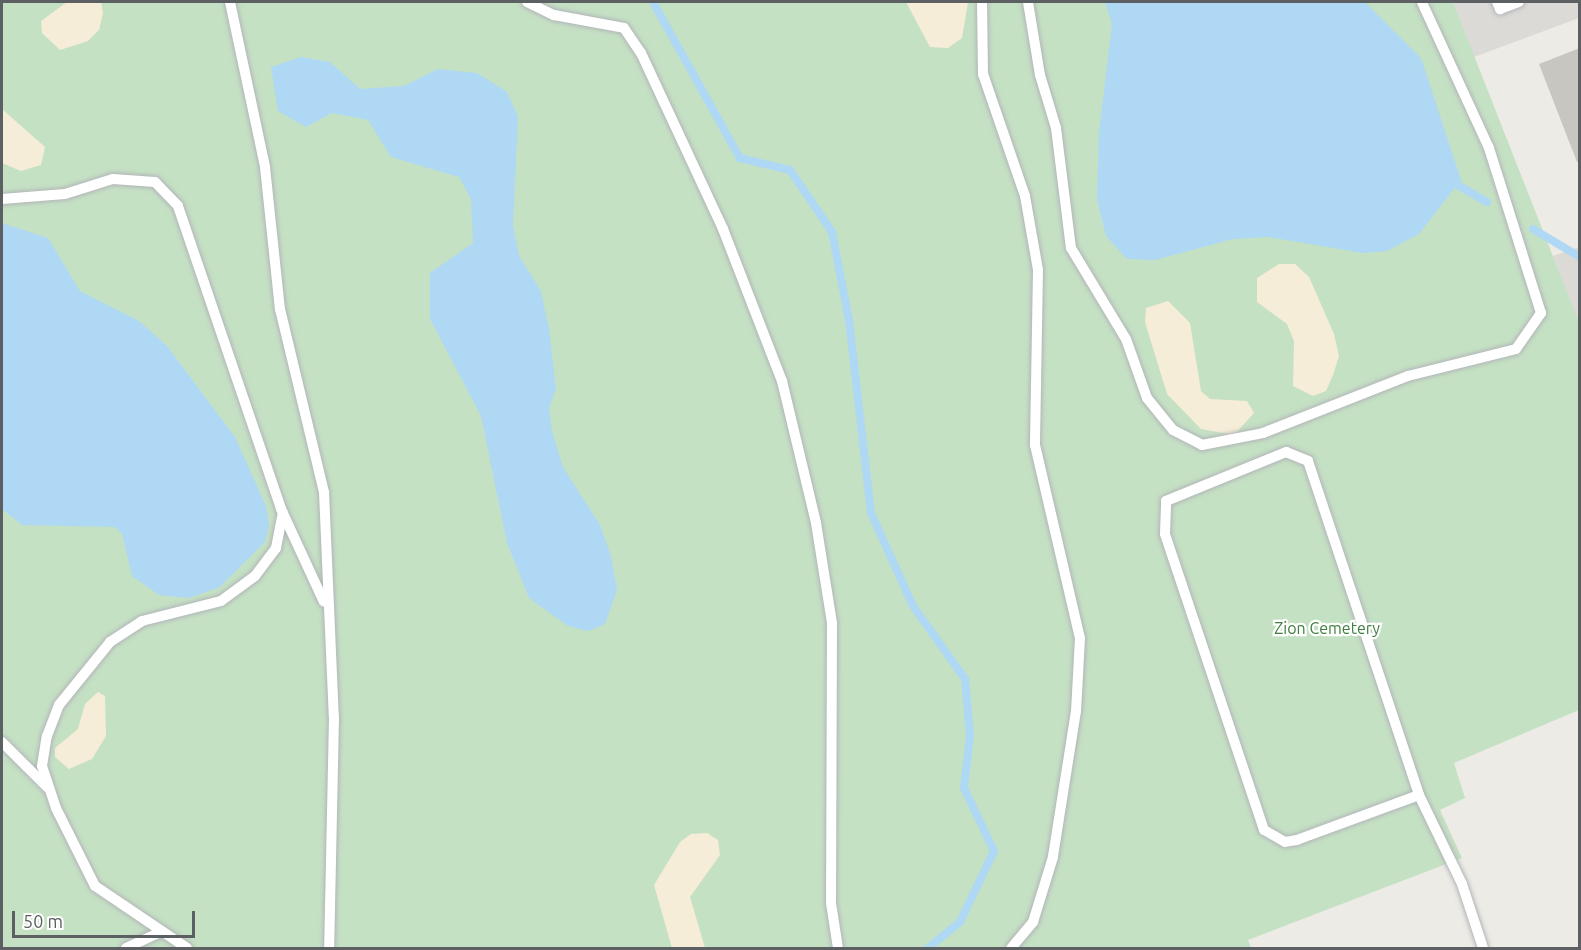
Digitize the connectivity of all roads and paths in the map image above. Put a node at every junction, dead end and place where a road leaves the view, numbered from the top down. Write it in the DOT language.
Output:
graph roads {
  1 [pos="230,2"];
  2 [pos="527,2"];
  3 [pos="982,2"];
  4 [pos="1028,2"];
  5 [pos="1422,2"];
  6 [pos="1497,2"];
  7 [pos="1520,2"];
  8 [pos="2,200"];
  9 [pos="283,513"];
  10 [pos="326,604"];
  11 [pos="2,742"];
  12 [pos="50,789"];
  13 [pos="1419,795"];
  14 [pos="161,932"];
  15 [pos="126,948"];
  16 [pos="187,948"];
  17 [pos="329,948"];
  18 [pos="838,948"];
  19 [pos="1011,948"];
  20 [pos="1483,948"];
  1 -- 10 [label="lane"];
  2 -- 18 [label="lane"];
  3 -- 19 [label="lane"];
  4 -- 5 [label="lane"];
  6 -- 7 [label="lane"];
  8 -- 9 [label="lane"];
  9 -- 10 [label="lane"];
  9 -- 12 [label="lane"];
  10 -- 17 [label="lane"];
  11 -- 12 [label="lane"];
  12 -- 14 [label="lane"];
  13 -- 13 [label="lane"];
  13 -- 20 [label="lane"];
  14 -- 15 [label="lane"];
  14 -- 16 [label="lane"];
}
